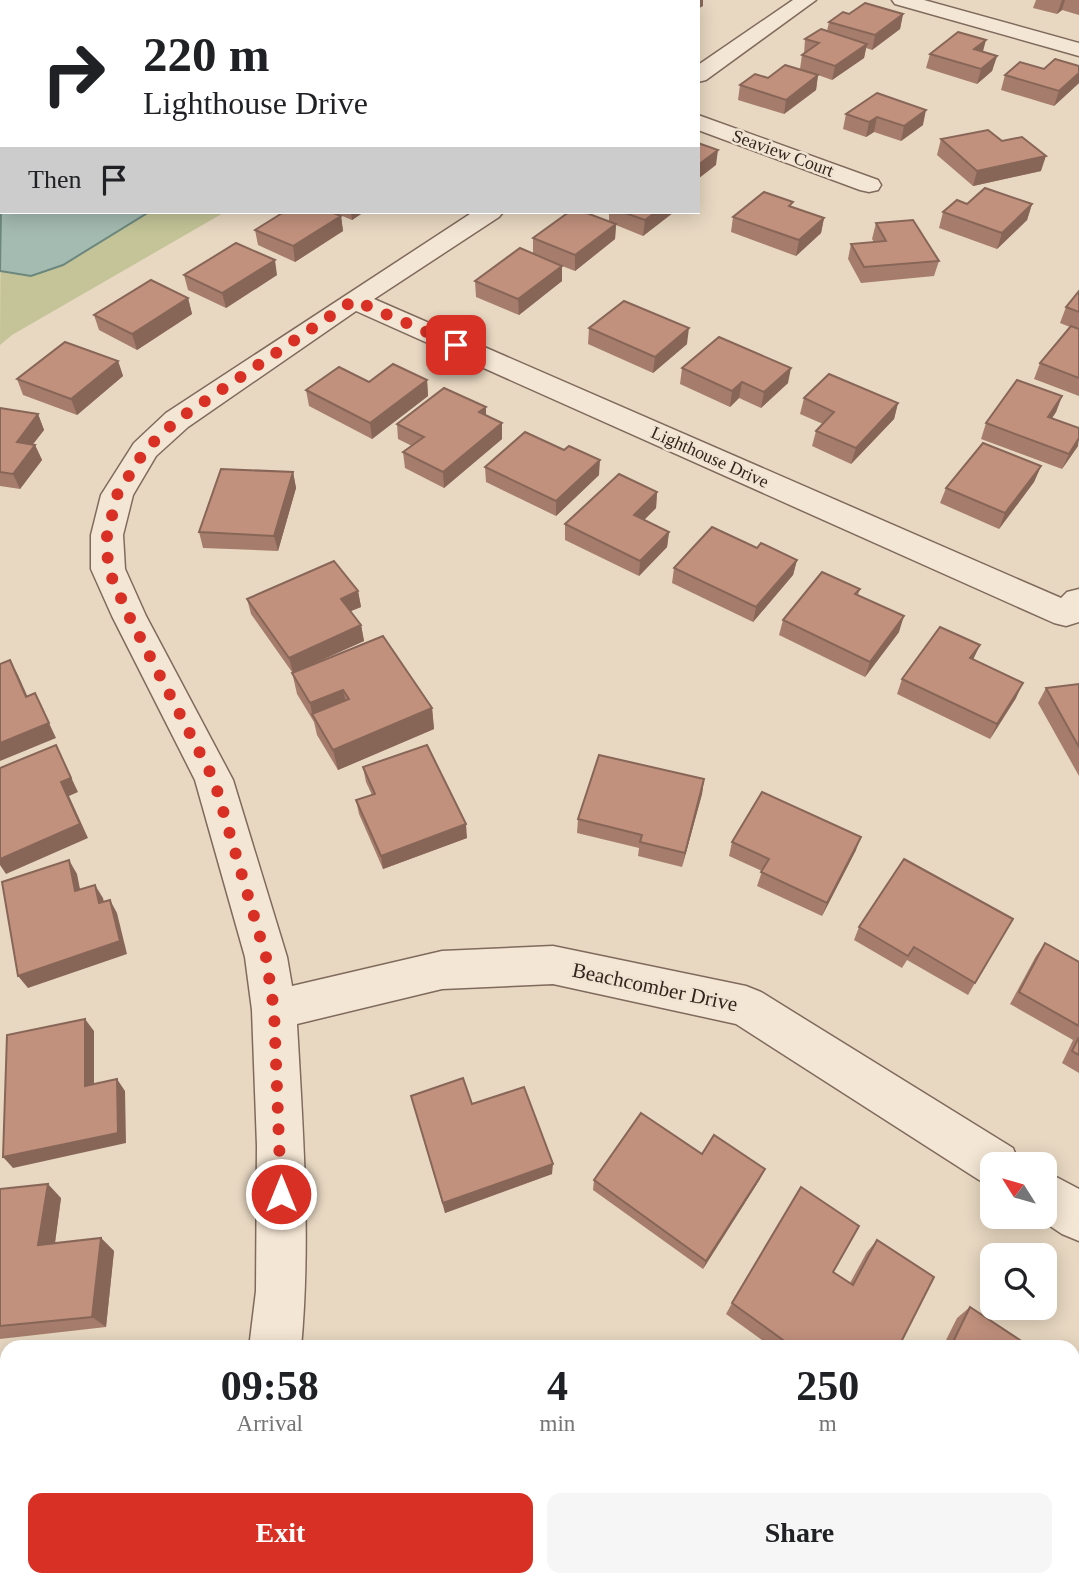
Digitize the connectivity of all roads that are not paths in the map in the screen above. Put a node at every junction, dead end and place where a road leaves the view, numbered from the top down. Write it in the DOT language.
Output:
graph roads {
  1 [pos="806,0"];
  2 [pos="902,0"];
  3 [pos="1079,50"];
  4 [pos="700,74"];
  5 [pos="700,123"];
  6 [pos="869,185"];
  7 [pos="487,214"];
  8 [pos="354,300"];
  9 [pos="1073,607"];
  10 [pos="274,1010"];
  11 [pos="980,1154"];
  12 [pos="1057,1203"];
  13 [pos="1079,1217"];
  14 [pos="276,1340"];
  1 -- 4 [label="street"];
  2 -- 3 [label="street"];
  5 -- 6 [label="street, Seaview Court"];
  7 -- 8 [label="street"];
  8 -- 9 [label="street, Lighthouse Drive"];
  8 -- 10 [label="street"];
  10 -- 11 [label="street, Beachcomber Drive"];
  10 -- 14 [label="street"];
  12 -- 13 [label="street"];
}
